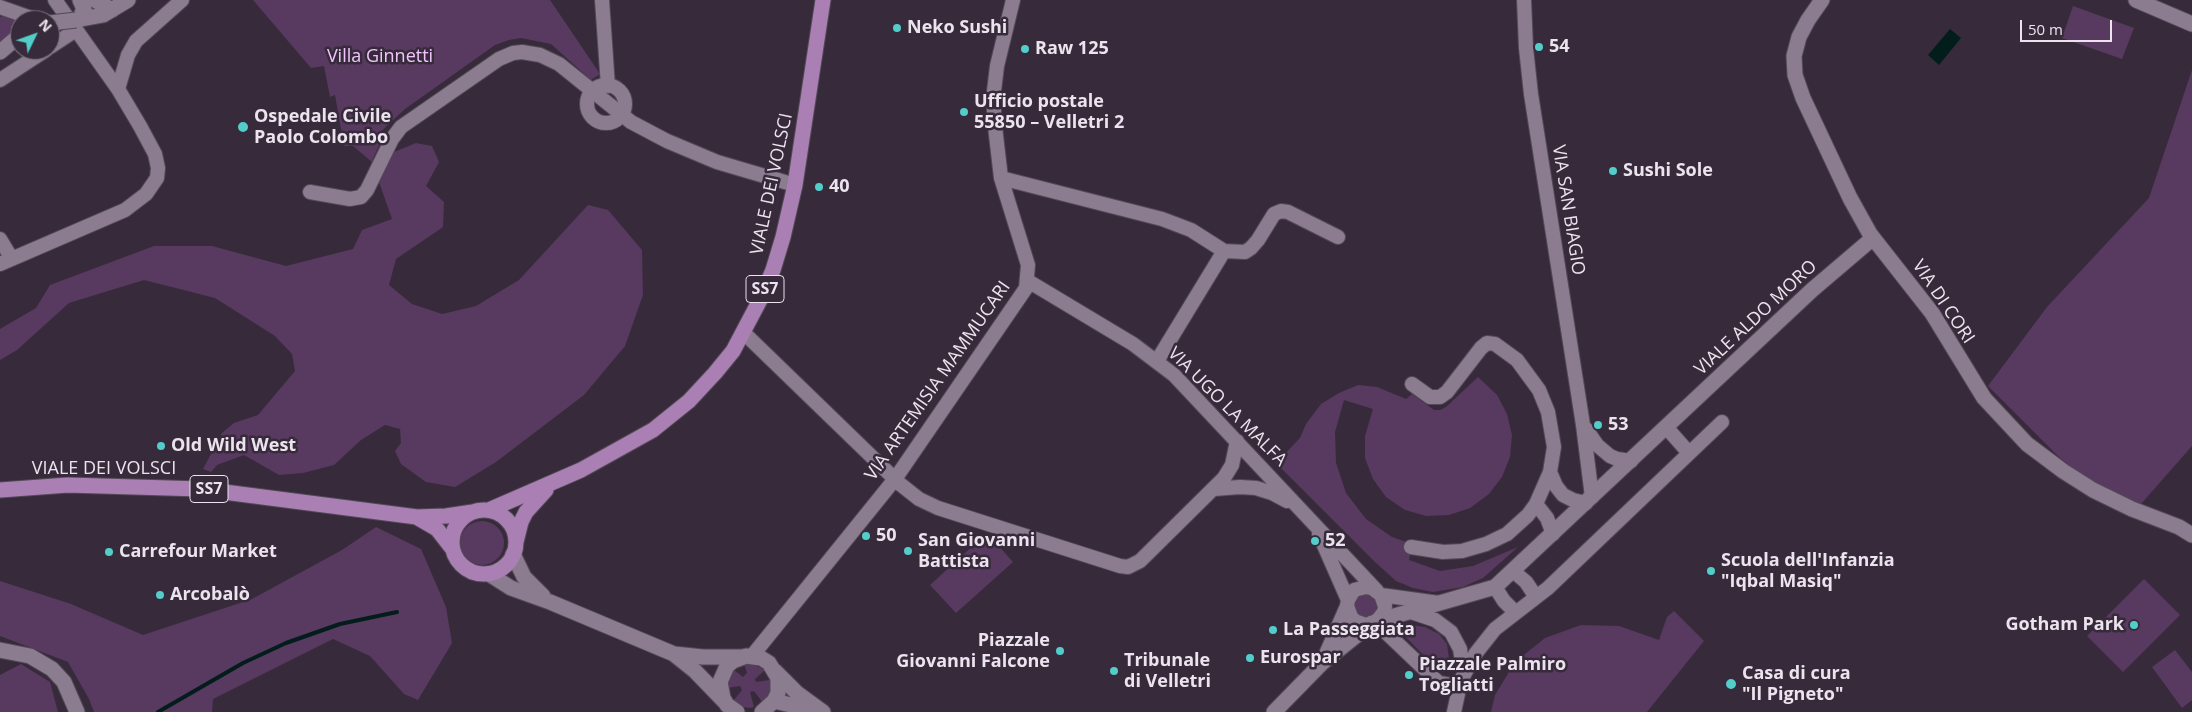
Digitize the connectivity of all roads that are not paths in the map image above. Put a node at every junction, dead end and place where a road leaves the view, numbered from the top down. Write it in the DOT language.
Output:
graph roads {
  1 [pos="55,0"];
  2 [pos="80,0"];
  3 [pos="95,0"];
  4 [pos="128,0"];
  5 [pos="182,0"];
  6 [pos="602,0"];
  7 [pos="823,0"];
  8 [pos="1013,0"];
  9 [pos="1524,0"];
  10 [pos="1822,0"];
  11 [pos="2136,0"];
  12 [pos="112,10"];
  13 [pos="60,23"];
  14 [pos="77,23"];
  15 [pos="2192,24"];
  16 [pos="60,38"];
  17 [pos="10,44"];
  18 [pos="0,52"];
  19 [pos="31,60"];
  20 [pos="0,80"];
  21 [pos="608,86"];
  22 [pos="118,89"];
  23 [pos="593,90"];
  24 [pos="622,114"];
  25 [pos="1001,178"];
  26 [pos="794,185"];
  27 [pos="310,192"];
  28 [pos="1338,236"];
  29 [pos="1873,238"];
  30 [pos="0,239"];
  31 [pos="1224,251"];
  32 [pos="6,261"];
  33 [pos="1028,281"];
  34 [pos="744,333"];
  35 [pos="1157,361"];
  36 [pos="1412,384"];
  37 [pos="1722,422"];
  38 [pos="1584,425"];
  39 [pos="1666,427"];
  40 [pos="1237,441"];
  41 [pos="1689,453"];
  42 [pos="1631,461"];
  43 [pos="1550,472"];
  44 [pos="895,479"];
  45 [pos="553,483"];
  46 [pos="1214,489"];
  47 [pos="0,490"];
  48 [pos="1589,500"];
  49 [pos="1536,504"];
  50 [pos="489,510"];
  51 [pos="1303,511"];
  52 [pos="473,512"];
  53 [pos="417,517"];
  54 [pos="1315,524"];
  55 [pos="1553,534"];
  56 [pos="2192,535"];
  57 [pos="452,547"];
  58 [pos="1411,547"];
  59 [pos="514,549"];
  60 [pos="1513,571"];
  61 [pos="489,574"];
  62 [pos="1495,587"];
  63 [pos="1379,593"];
  64 [pos="1536,597"];
  65 [pos="550,602"];
  66 [pos="1347,603"];
  67 [pos="1440,604"];
  68 [pos="1411,612"];
  69 [pos="1515,612"];
  70 [pos="1375,622"];
  71 [pos="0,650"];
  72 [pos="674,654"];
  73 [pos="746,657"];
  74 [pos="1322,663"];
  75 [pos="774,670"];
  76 [pos="1463,677"];
  77 [pos="774,700"];
  78 [pos="732,708"];
  79 [pos="77,711"];
  80 [pos="762,712"];
  81 [pos="818,712"];
  82 [pos="823,712"];
  83 [pos="1274,712"];
  84 [pos="1454,712"];
  1 -- 14 [label="street"];
  2 -- 14 [label="street"];
  3 -- 12 [label="street"];
  4 -- 12 [label="street"];
  5 -- 22 [label="street"];
  6 -- 21 [label="street"];
  7 -- 26 [label="main road, VIALE DEI VOLSCI / SS7"];
  8 -- 25 [label="street, VIA ARTEMISIA MAMMUCARI"];
  9 -- 38 [label="street, VIA SAN BIAGIO"];
  10 -- 29 [label="street, VIA DI CORI"];
  11 -- 15 [label="street"];
  12 -- 14 [label="street"];
  13 -- 14 [label="street, bridge"];
  14 -- 16 [label="street"];
  14 -- 22 [label="street"];
  17 -- 18 [label="street"];
  19 -- 20 [label="street"];
  21 -- 23 [label="street"];
  21 -- 24 [label="street"];
  22 -- 32 [label="street"];
  23 -- 24 [label="street"];
  23 -- 24 [label="street"];
  23 -- 27 [label="street"];
  24 -- 26 [label="street"];
  25 -- 31 [label="street"];
  25 -- 33 [label="street, VIA ARTEMISIA MAMMUCARI"];
  26 -- 34 [label="main road, VIALE DEI VOLSCI / SS7"];
  28 -- 31 [label="street"];
  29 -- 39 [label="street, VIALE ALDO MORO"];
  29 -- 56 [label="street, VIA DI CORI"];
  30 -- 32 [label="street"];
  31 -- 35 [label="street"];
  33 -- 35 [label="street, VIA UGO LA MALFA"];
  33 -- 44 [label="street, VIA ARTEMISIA MAMMUCARI"];
  34 -- 44 [label="street"];
  34 -- 45 [label="main road, VIALE DEI VOLSCI / SS7"];
  35 -- 40 [label="street, VIA UGO LA MALFA"];
  36 -- 43 [label="street"];
  37 -- 41 [label="street"];
  38 -- 42 [label="street, VIA SAN BIAGIO"];
  38 -- 48 [label="street, VIA SAN BIAGIO"];
  39 -- 41 [label="street"];
  39 -- 42 [label="street, VIALE ALDO MORO"];
  40 -- 46 [label="street"];
  40 -- 51 [label="street, VIA UGO LA MALFA"];
  41 -- 64 [label="street"];
  42 -- 48 [label="street, VIALE ALDO MORO"];
  43 -- 48 [label="street"];
  43 -- 49 [label="street"];
  44 -- 46 [label="street"];
  44 -- 73 [label="street, VIA ARTEMISIA MAMMUCARI"];
  45 -- 50 [label="main road, VIALE DEI VOLSCI / SS7"];
  45 -- 59 [label="main road, VIALE DEI VOLSCI / SS7"];
  46 -- 51 [label="street"];
  47 -- 53 [label="main road, VIALE DEI VOLSCI / SS7"];
  48 -- 55 [label="street, VIALE ALDO MORO"];
  49 -- 55 [label="street"];
  49 -- 58 [label="street"];
  50 -- 52 [label="main road, SS7"];
  50 -- 59 [label="main road"];
  51 -- 54 [label="street, VIA UGO LA MALFA"];
  52 -- 53 [label="main road, VIALE DEI VOLSCI"];
  52 -- 57 [label="main road"];
  53 -- 57 [label="main road, VIALE DEI VOLSCI"];
  54 -- 63 [label="street, VIA UGO LA MALFA"];
  54 -- 66 [label="street, VIA UGO LA MALFA"];
  55 -- 60 [label="street, VIALE ALDO MORO"];
  57 -- 61 [label="main road"];
  59 -- 61 [label="main road, SS7"];
  59 -- 65 [label="street"];
  60 -- 62 [label="street"];
  60 -- 64 [label="street"];
  61 -- 65 [label="street"];
  62 -- 67 [label="street"];
  62 -- 69 [label="street"];
  63 -- 66 [label="street"];
  63 -- 67 [label="street"];
  63 -- 70 [label="street"];
  64 -- 69 [label="street"];
  65 -- 72 [label="street"];
  66 -- 70 [label="street"];
  66 -- 74 [label="street"];
  67 -- 68 [label="street"];
  68 -- 70 [label="street"];
  68 -- 76 [label="street"];
  69 -- 76 [label="street"];
  70 -- 74 [label="street"];
  70 -- 76 [label="street"];
  71 -- 79 [label="street"];
  72 -- 73 [label="street"];
  72 -- 78 [label="street"];
  73 -- 75 [label="street"];
  73 -- 78 [label="street"];
  74 -- 83 [label="street"];
  75 -- 77 [label="street"];
  75 -- 82 [label="street"];
  76 -- 84 [label="street"];
  77 -- 80 [label="street"];
  77 -- 81 [label="street"];
}
